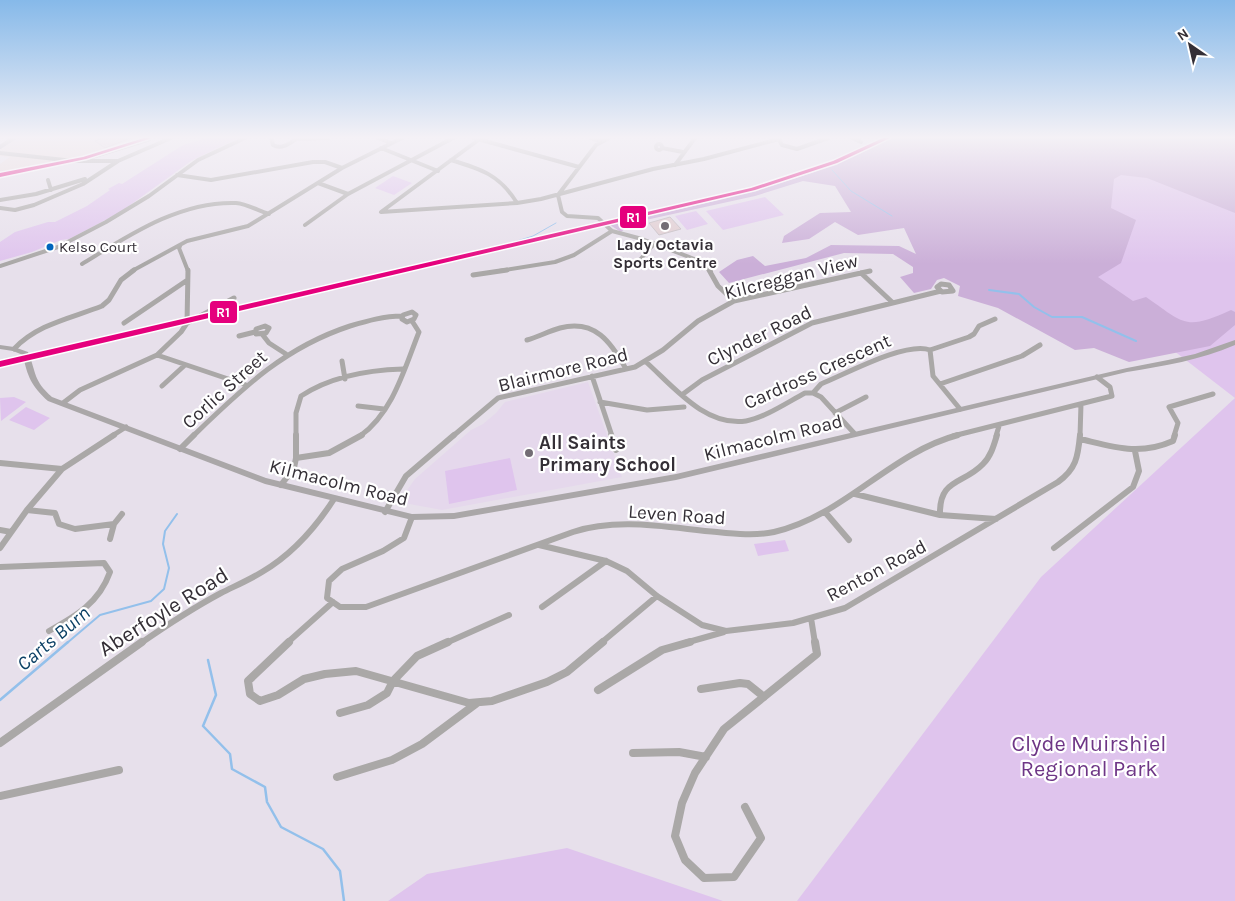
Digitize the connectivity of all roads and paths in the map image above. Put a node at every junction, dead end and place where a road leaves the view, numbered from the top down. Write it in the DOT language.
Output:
graph roads {
  1 [pos="48,180"];
  2 [pos="84,180"];
  3 [pos="88,180"];
  4 [pos="170,180"];
  5 [pos="323,180"];
  6 [pos="374,180"];
  7 [pos="425,180"];
  8 [pos="500,180"];
  9 [pos="569,180"];
  10 [pos="613,180"];
  11 [pos="318,183"];
  12 [pos="51,190"];
  13 [pos="348,194"];
  14 [pos="558,195"];
  15 [pos="0,200"];
  16 [pos="517,203"];
  17 [pos="0,208"];
  18 [pos="269,214"];
  19 [pos="314,219"];
  20 [pos="320,221"];
  21 [pos="305,225"];
  22 [pos="612,231"];
  23 [pos="655,243"];
  24 [pos="180,246"];
  25 [pos="638,262"];
  26 [pos="82,264"];
  27 [pos="0,266"];
  28 [pos="870,271"];
  29 [pos="861,273"];
  30 [pos="473,275"];
  31 [pos="186,281"];
  32 [pos="941,292"];
  33 [pos="234,298"];
  34 [pos="734,302"];
  35 [pos="892,302"];
  36 [pos="402,316"];
  37 [pos="994,319"];
  38 [pos="412,321"];
  39 [pos="124,323"];
  40 [pos="186,323"];
  41 [pos="255,332"];
  42 [pos="262,334"];
  43 [pos="239,336"];
  44 [pos="527,340"];
  45 [pos="1235,342"];
  46 [pos="1040,345"];
  47 [pos="0,347"];
  48 [pos="14,349"];
  49 [pos="930,350"];
  50 [pos="286,354"];
  51 [pos="157,355"];
  52 [pos="342,361"];
  53 [pos="646,362"];
  54 [pos="185,365"];
  55 [pos="403,369"];
  56 [pos="626,369"];
  57 [pos="592,376"];
  58 [pos="1098,376"];
  59 [pos="345,379"];
  60 [pos="940,384"];
  61 [pos="246,385"];
  62 [pos="162,386"];
  63 [pos="813,393"];
  64 [pos="683,394"];
  65 [pos="1213,394"];
  66 [pos="866,397"];
  67 [pos="600,402"];
  68 [pos="63,404"];
  69 [pos="1082,404"];
  70 [pos="358,406"];
  71 [pos="684,407"];
  72 [pos="384,409"];
  73 [pos="960,409"];
  74 [pos="835,412"];
  75 [pos="999,426"];
  76 [pos="126,427"];
  77 [pos="854,434"];
  78 [pos="1080,439"];
  79 [pos="180,449"];
  80 [pos="616,450"];
  81 [pos="1135,451"];
  82 [pos="296,458"];
  83 [pos="0,463"];
  84 [pos="62,469"];
  85 [pos="281,485"];
  86 [pos="855,494"];
  87 [pos="334,499"];
  88 [pos="27,510"];
  89 [pos="385,512"];
  90 [pos="825,512"];
  91 [pos="122,514"];
  92 [pos="940,515"];
  93 [pos="412,517"];
  94 [pos="996,519"];
  95 [pos="114,524"];
  96 [pos="0,530"];
  97 [pos="11,532"];
  98 [pos="110,539"];
  99 [pos="848,540"];
  100 [pos="539,545"];
  101 [pos="0,548"];
  102 [pos="1054,548"];
  103 [pos="606,561"];
  104 [pos="0,568"];
  105 [pos="656,596"];
  106 [pos="333,602"];
  107 [pos="542,607"];
  108 [pos="509,615"];
  109 [pos="811,618"];
  110 [pos="49,631"];
  111 [pos="726,631"];
  112 [pos="393,681"];
  113 [pos="701,689"];
  114 [pos="598,690"];
  115 [pos="764,697"];
  116 [pos="478,702"];
  117 [pos="340,713"];
  118 [pos="0,743"];
  119 [pos="633,753"];
  120 [pos="706,757"];
  121 [pos="119,770"];
  122 [pos="337,777"];
  123 [pos="0,796"];
  124 [pos="745,806"];
  1 -- 12 [label="street"];
  2 -- 12 [label="street"];
  3 -- 17 [label="street"];
  4 -- 27 [label="street"];
  5 -- 11 [label="street"];
  6 -- 13 [label="street"];
  7 -- 16 [label="street"];
  8 -- 16 [label="street"];
  9 -- 14 [label="street"];
  10 -- 14 [label="street"];
  11 -- 13 [label="street"];
  11 -- 18 [label="street"];
  12 -- 15 [label="street"];
  13 -- 19 [label="street"];
  14 -- 16 [label="street"];
  14 -- 22 [label="street"];
  18 -- 24 [label="street"];
  18 -- 26 [label="street"];
  19 -- 20 [label="street"];
  19 -- 21 [label="street"];
  22 -- 23 [label="street"];
  22 -- 30 [label="street"];
  23 -- 25 [label="street"];
  23 -- 34 [label="street"];
  24 -- 31 [label="street"];
  24 -- 48 [label="street"];
  28 -- 29 [label="street, Kilcreggan View"];
  29 -- 34 [label="street, Kilcreggan View"];
  29 -- 35 [label="street"];
  31 -- 39 [label="street"];
  31 -- 40 [label="street"];
  32 -- 35 [label="street, Clynder Road"];
  33 -- 40 [label="street"];
  34 -- 53 [label="street, Kilcreggan View"];
  35 -- 64 [label="street, Clynder Road"];
  36 -- 38 [label="street"];
  36 -- 38 [label="street"];
  36 -- 50 [label="street, Corlic Street"];
  37 -- 49 [label="street, Cardross Crescent"];
  38 -- 55 [label="street"];
  40 -- 51 [label="street"];
  41 -- 42 [label="street"];
  41 -- 42 [label="street"];
  41 -- 43 [label="street"];
  42 -- 50 [label="street"];
  44 -- 56 [label="street"];
  45 -- 58 [label="main road, Kilmacolm Road"];
  46 -- 60 [label="street"];
  47 -- 48 [label="main road"];
  48 -- 68 [label="main road, Kilmacolm Road"];
  49 -- 60 [label="street"];
  49 -- 63 [label="street, Cardross Crescent"];
  50 -- 61 [label="street, Corlic Street"];
  51 -- 54 [label="street"];
  51 -- 68 [label="street"];
  52 -- 59 [label="street"];
  53 -- 56 [label="street, Blairmore Road"];
  53 -- 64 [label="street, Cardross Crescent"];
  54 -- 61 [label="street"];
  54 -- 62 [label="street"];
  55 -- 59 [label="street"];
  55 -- 72 [label="street"];
  56 -- 57 [label="street, Blairmore Road"];
  57 -- 67 [label="street"];
  57 -- 89 [label="street, Blairmore Road"];
  58 -- 69 [label="street, Leven Road"];
  58 -- 73 [label="main road, Kilmacolm Road"];
  59 -- 82 [label="street"];
  60 -- 73 [label="street"];
  61 -- 79 [label="street, Corlic Street"];
  63 -- 64 [label="street, Cardross Crescent"];
  63 -- 74 [label="street"];
  65 -- 81 [label="street"];
  66 -- 74 [label="street"];
  67 -- 71 [label="street"];
  67 -- 80 [label="street"];
  68 -- 76 [label="main road, Kilmacolm Road"];
  69 -- 75 [label="street, Leven Road"];
  69 -- 78 [label="street, Renton Road"];
  70 -- 72 [label="street"];
  72 -- 82 [label="street"];
  73 -- 77 [label="main road, Kilmacolm Road"];
  74 -- 77 [label="street"];
  75 -- 86 [label="street, Leven Road"];
  75 -- 92 [label="street"];
  76 -- 79 [label="main road, Kilmacolm Road"];
  76 -- 84 [label="street"];
  77 -- 93 [label="main road, Kilmacolm Road"];
  78 -- 81 [label="street"];
  78 -- 94 [label="street, Renton Road"];
  79 -- 85 [label="main road, Kilmacolm Road"];
  81 -- 102 [label="street"];
  82 -- 85 [label="street"];
  83 -- 84 [label="street"];
  84 -- 88 [label="street"];
  85 -- 87 [label="main road, Kilmacolm Road"];
  86 -- 90 [label="street, Leven Road"];
  86 -- 92 [label="street"];
  87 -- 89 [label="main road, Kilmacolm Road"];
  87 -- 118 [label="street, Aberfoyle Road"];
  88 -- 95 [label="street"];
  88 -- 97 [label="street"];
  89 -- 93 [label="main road, Kilmacolm Road"];
  90 -- 99 [label="street"];
  90 -- 100 [label="street, Leven Road"];
  91 -- 95 [label="street"];
  92 -- 94 [label="street"];
  93 -- 106 [label="street"];
  94 -- 109 [label="street, Renton Road"];
  95 -- 98 [label="street"];
  96 -- 97 [label="street"];
  97 -- 101 [label="street"];
  100 -- 103 [label="street, Renton Road"];
  100 -- 106 [label="street, Leven Road"];
  103 -- 105 [label="street, Renton Road"];
  103 -- 107 [label="street"];
  104 -- 110 [label="street"];
  105 -- 111 [label="street, Renton Road"];
  105 -- 116 [label="street"];
  106 -- 112 [label="street"];
  108 -- 112 [label="street"];
  109 -- 111 [label="street, Renton Road"];
  109 -- 115 [label="street"];
  111 -- 114 [label="street"];
  112 -- 116 [label="street"];
  112 -- 117 [label="street"];
  113 -- 115 [label="street"];
  115 -- 120 [label="street"];
  116 -- 122 [label="street"];
  119 -- 120 [label="street"];
  120 -- 124 [label="street"];
  121 -- 123 [label="street"];
}
